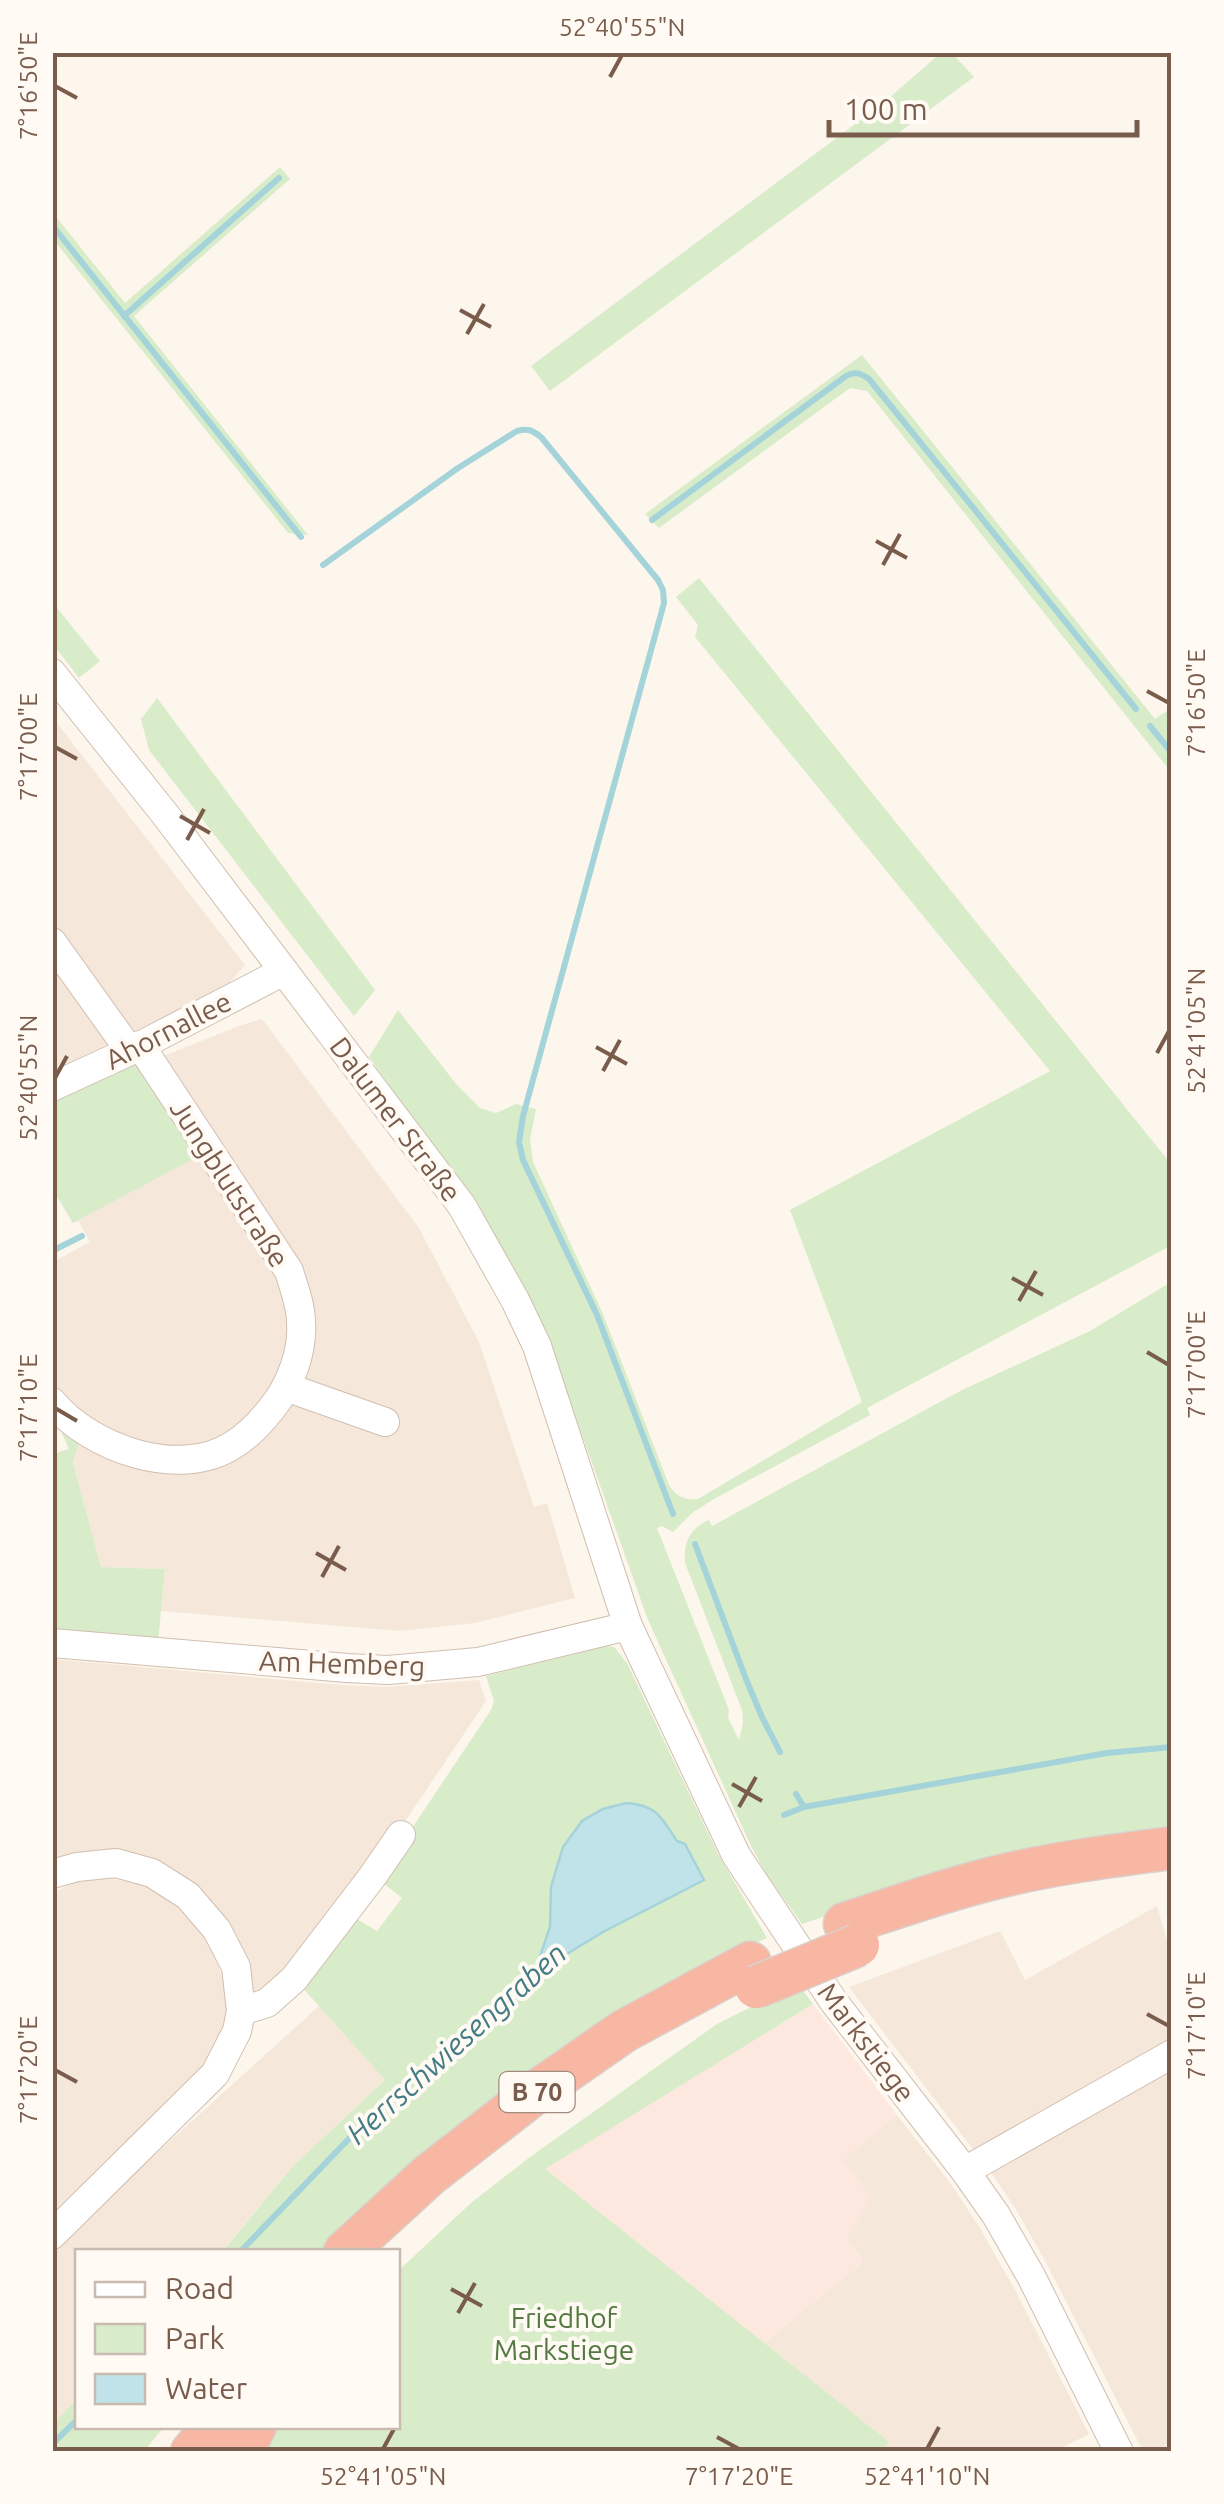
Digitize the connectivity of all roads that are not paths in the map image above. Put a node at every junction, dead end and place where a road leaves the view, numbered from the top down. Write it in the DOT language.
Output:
graph roads {
  1 [pos="52,673"];
  2 [pos="52,942"];
  3 [pos="284,971"];
  4 [pos="135,1048"];
  5 [pos="52,1088"];
  6 [pos="286,1387"];
  7 [pos="52,1402"];
  8 [pos="384,1422"];
  9 [pos="628,1626"];
  10 [pos="52,1643"];
  11 [pos="401,1835"];
  12 [pos="1172,1848"];
  13 [pos="1172,1873"];
  14 [pos="52,1874"];
  15 [pos="852,1934"];
  16 [pos="753,1975"];
  17 [pos="241,2011"];
  18 [pos="1172,2054"];
  19 [pos="966,2170"];
  20 [pos="52,2235"];
  21 [pos="348,2249"];
  22 [pos="382,2249"];
  23 [pos="181,2429"];
  24 [pos="211,2429"];
  25 [pos="254,2429"];
  26 [pos="162,2452"];
  27 [pos="192,2452"];
  28 [pos="242,2452"];
  29 [pos="1119,2452"];
  1 -- 3 [label="street, Dalumer Straße"];
  2 -- 4 [label="street, Jungblutstraße"];
  3 -- 4 [label="street, Ahornallee"];
  3 -- 9 [label="street, Dalumer Straße"];
  4 -- 5 [label="street, Ahornallee"];
  4 -- 6 [label="street, Jungblutstraße"];
  6 -- 7 [label="street, Jungblutstraße"];
  6 -- 8 [label="street"];
  9 -- 10 [label="street, Am Hemberg"];
  9 -- 19 [label="street, Markstiege"];
  11 -- 17 [label="street"];
  12 -- 15 [label="highway, B 70"];
  13 -- 15 [label="highway, B 70"];
  14 -- 17 [label="street"];
  15 -- 16 [label="highway, B 70"];
  16 -- 21 [label="highway, B 70"];
  16 -- 22 [label="highway, B 70"];
  17 -- 20 [label="street"];
  18 -- 19 [label="street"];
  19 -- 29 [label="street, Markstiege"];
  23 -- 26 [label="highway"];
  24 -- 27 [label="highway"];
  25 -- 28 [label="highway"];
}
